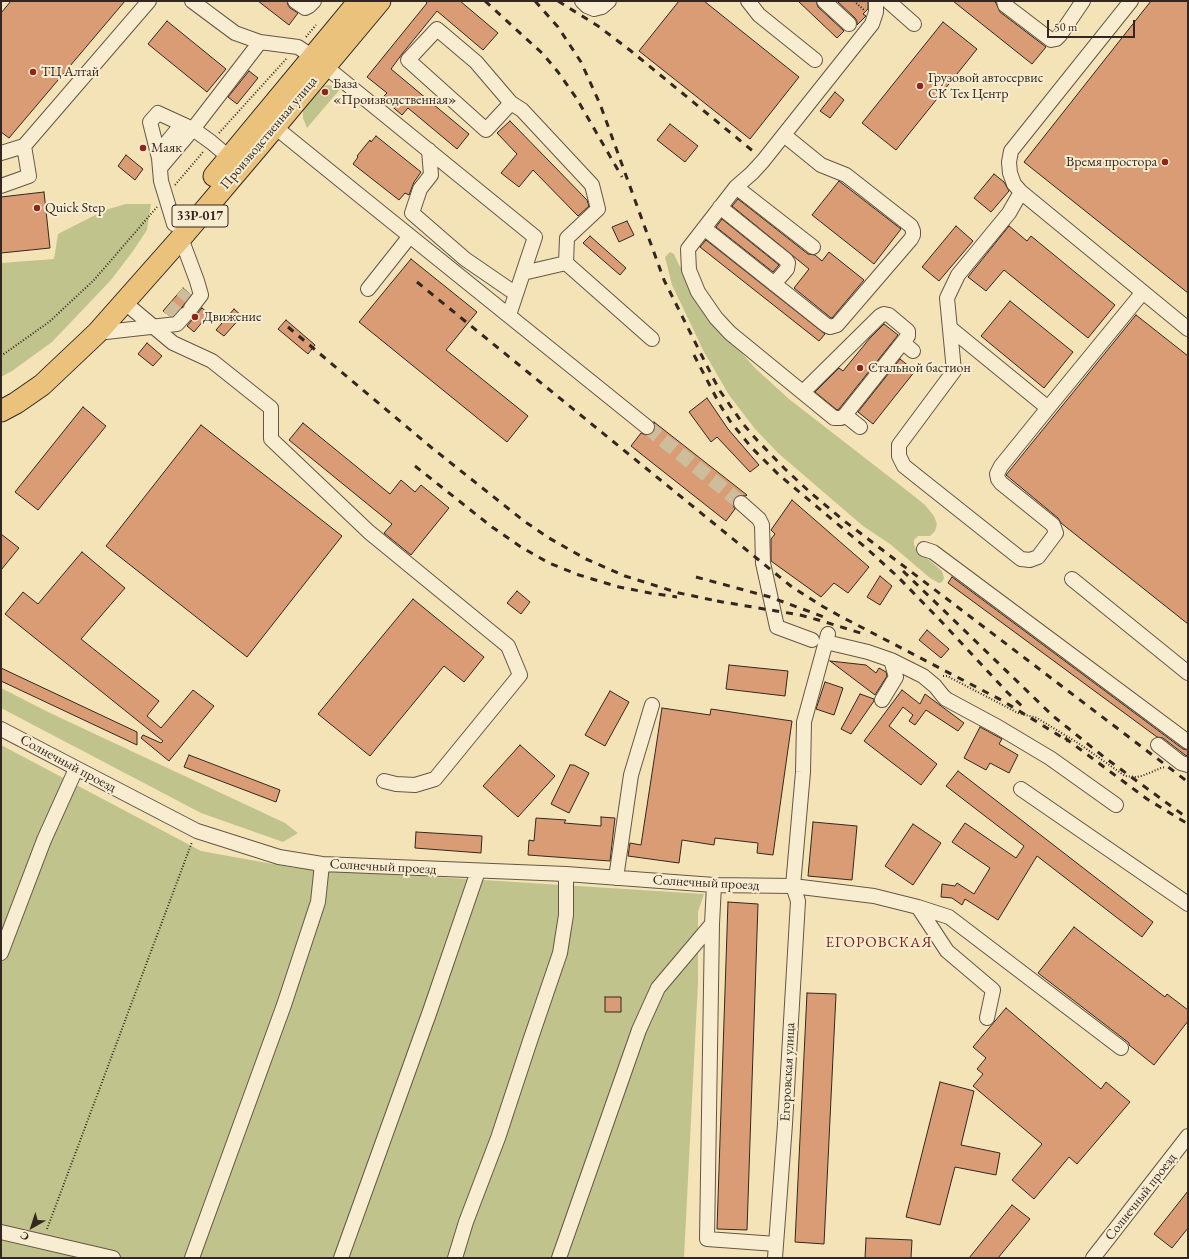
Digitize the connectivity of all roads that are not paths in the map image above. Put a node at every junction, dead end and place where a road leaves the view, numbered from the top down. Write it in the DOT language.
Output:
graph roads {
  1 [pos="149,1"];
  2 [pos="192,1"];
  3 [pos="295,1"];
  4 [pos="314,1"];
  5 [pos="380,1"];
  6 [pos="582,1"];
  7 [pos="609,1"];
  8 [pos="748,1"];
  9 [pos="824,1"];
  10 [pos="876,1"];
  11 [pos="888,1"];
  12 [pos="1004,1"];
  13 [pos="1083,1"];
  14 [pos="1131,1"];
  15 [pos="355,2"];
  16 [pos="849,24"];
  17 [pos="914,24"];
  18 [pos="260,42"];
  19 [pos="815,60"];
  20 [pos="319,62"];
  21 [pos="511,103"];
  22 [pos="181,124"];
  23 [pos="275,126"];
  24 [pos="784,135"];
  25 [pos="252,142"];
  26 [pos="24,146"];
  27 [pos="429,150"];
  28 [pos="1,153"];
  29 [pos="158,153"];
  30 [pos="230,158"];
  31 [pos="160,168"];
  32 [pos="1,186"];
  33 [pos="736,187"];
  34 [pos="1021,192"];
  35 [pos="720,208"];
  36 [pos="704,228"];
  37 [pos="177,231"];
  38 [pos="410,236"];
  39 [pos="813,247"];
  40 [pos="566,263"];
  41 [pos="523,273"];
  42 [pos="197,281"];
  43 [pos="774,284"];
  44 [pos="368,289"];
  45 [pos="188,292"];
  46 [pos="1143,292"];
  47 [pos="516,294"];
  48 [pos="124,302"];
  49 [pos="509,315"];
  50 [pos="161,323"];
  51 [pos="950,328"];
  52 [pos="1188,329"];
  53 [pos="97,333"];
  54 [pos="652,338"];
  55 [pos="899,347"];
  56 [pos="913,351"];
  57 [pos="803,392"];
  58 [pos="1,396"];
  59 [pos="1048,408"];
  60 [pos="1,411"];
  61 [pos="845,415"];
  62 [pos="647,426"];
  63 [pos="860,427"];
  64 [pos="740,503"];
  65 [pos="924,549"];
  66 [pos="1072,579"];
  67 [pos="812,640"];
  68 [pos="891,660"];
  69 [pos="1188,673"];
  70 [pos="882,700"];
  71 [pos="652,705"];
  72 [pos="1,729"];
  73 [pos="1188,742"];
  74 [pos="1158,745"];
  75 [pos="1188,765"];
  76 [pos="76,769"];
  77 [pos="384,781"];
  78 [pos="1021,789"];
  79 [pos="1116,805"];
  80 [pos="322,864"];
  81 [pos="478,872"];
  82 [pos="566,874"];
  83 [pos="616,878"];
  84 [pos="714,885"];
  85 [pos="794,886"];
  86 [pos="1188,904"];
  87 [pos="918,907"];
  88 [pos="712,924"];
  89 [pos="1,953"];
  90 [pos="987,1018"];
  91 [pos="1121,1048"];
  92 [pos="1188,1136"];
  93 [pos="1,1232"];
  94 [pos="775,1251"];
  95 [pos="113,1258"];
  96 [pos="192,1258"];
  97 [pos="341,1258"];
  98 [pos="455,1258"];
  99 [pos="559,1258"];
  100 [pos="1093,1258"];
  1 -- 26 [label="street"];
  2 -- 18 [label="street"];
  3 -- 4 [label="street"];
  5 -- 20 [label="highway, Производственная улица / 33Р-017"];
  6 -- 7 [label="street"];
  8 -- 19 [label="street"];
  9 -- 16 [label="street"];
  10 -- 24 [label="street"];
  11 -- 17 [label="street"];
  12 -- 13 [label="street"];
  14 -- 34 [label="street"];
  15 -- 20 [label="highway, Производственная улица / 33Р-017"];
  18 -- 20 [label="street"];
  18 -- 22 [label="street"];
  20 -- 23 [label="highway, Производственная улица / 33Р-017"];
  20 -- 25 [label="highway, Производственная улица / 33Р-017"];
  20 -- 27 [label="street"];
  21 -- 21 [label="street"];
  21 -- 40 [label="street"];
  22 -- 29 [label="street"];
  22 -- 29 [label="street"];
  22 -- 30 [label="street"];
  22 -- 31 [label="street"];
  23 -- 25 [label="highway, Производственная улица / 33Р-017"];
  23 -- 38 [label="street"];
  24 -- 33 [label="street"];
  24 -- 43 [label="street"];
  25 -- 30 [label="highway, Производственная улица / 33Р-017"];
  25 -- 37 [label="highway, Производственная улица / 33Р-017"];
  26 -- 28 [label="street"];
  26 -- 32 [label="street"];
  27 -- 41 [label="street"];
  27 -- 47 [label="street"];
  29 -- 31 [label="street"];
  30 -- 37 [label="highway, Производственная улица / 33Р-017"];
  31 -- 37 [label="street"];
  33 -- 35 [label="street"];
  33 -- 39 [label="street"];
  34 -- 46 [label="street"];
  34 -- 51 [label="street"];
  35 -- 36 [label="street"];
  35 -- 43 [label="street"];
  36 -- 43 [label="street"];
  36 -- 57 [label="street"];
  37 -- 42 [label="street"];
  37 -- 48 [label="highway, Производственная улица / 33Р-017"];
  37 -- 58 [label="highway, Производственная улица / 33Р-017"];
  38 -- 44 [label="street"];
  38 -- 49 [label="street"];
  40 -- 41 [label="street"];
  40 -- 54 [label="street"];
  41 -- 47 [label="street"];
  42 -- 45 [label="street"];
  42 -- 50 [label="street"];
  46 -- 52 [label="street"];
  46 -- 59 [label="street"];
  47 -- 49 [label="street"];
  48 -- 50 [label="street"];
  48 -- 53 [label="highway, Производственная улица / 33Р-017"];
  49 -- 62 [label="street"];
  50 -- 53 [label="street"];
  50 -- 77 [label="street"];
  51 -- 59 [label="street"];
  51 -- 59 [label="street"];
  53 -- 60 [label="highway, Производственная улица / 33Р-017"];
  55 -- 56 [label="street"];
  55 -- 57 [label="street"];
  55 -- 61 [label="street"];
  57 -- 61 [label="street"];
  61 -- 63 [label="street"];
  64 -- 67 [label="street"];
  65 -- 73 [label="street"];
  66 -- 69 [label="street"];
  68 -- 70 [label="street"];
  68 -- 79 [label="street"];
  68 -- 85 [label="street, Егоровская улица"];
  71 -- 83 [label="street"];
  72 -- 76 [label="street, Солнечный проезд"];
  74 -- 75 [label="street"];
  76 -- 80 [label="street, Солнечный проезд"];
  76 -- 89 [label="street"];
  78 -- 86 [label="street"];
  80 -- 81 [label="street, Солнечный проезд"];
  80 -- 96 [label="street"];
  81 -- 82 [label="street, Солнечный проезд"];
  81 -- 97 [label="street"];
  82 -- 83 [label="street, Солнечный проезд"];
  82 -- 98 [label="street"];
  83 -- 84 [label="street, Солнечный проезд"];
  84 -- 85 [label="street, Солнечный проезд"];
  84 -- 88 [label="street"];
  85 -- 87 [label="street, Солнечный проезд"];
  85 -- 94 [label="street, Егоровская улица"];
  87 -- 90 [label="street"];
  87 -- 91 [label="street, Солнечный проезд"];
  88 -- 94 [label="street"];
  88 -- 99 [label="street"];
  92 -- 100 [label="street, Солнечный проезд"];
  93 -- 95 [label="street"];
}
